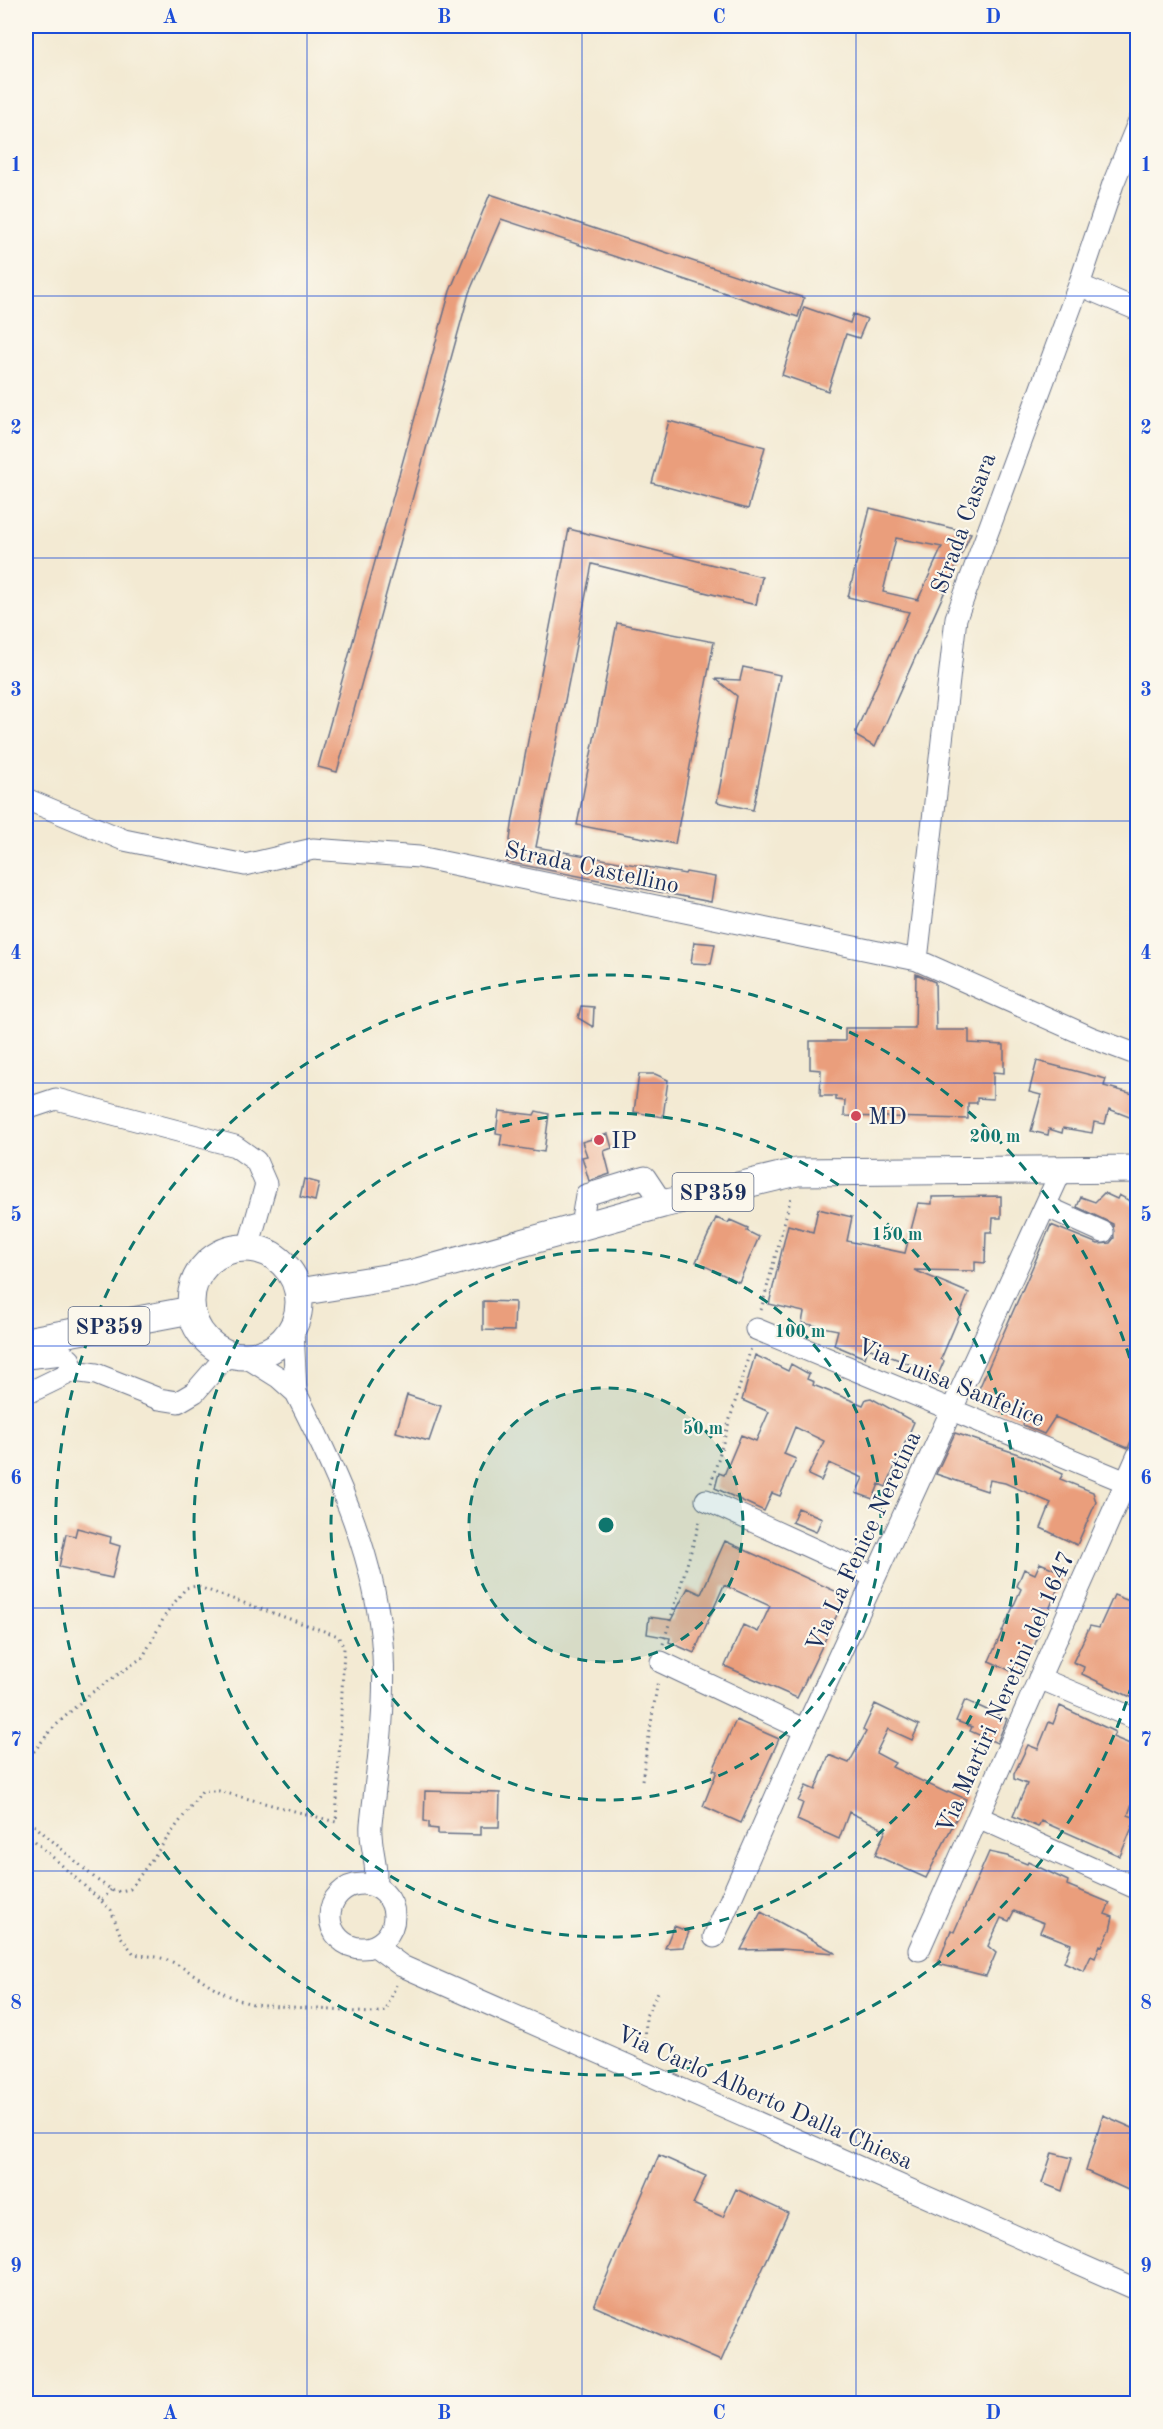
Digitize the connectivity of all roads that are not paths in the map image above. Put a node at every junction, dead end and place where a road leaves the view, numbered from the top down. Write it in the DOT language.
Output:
graph roads {
  1 [pos="1137,123"];
  2 [pos="1079,285"];
  3 [pos="1137,310"];
  4 [pos="26,799"];
  5 [pos="917,960"];
  6 [pos="1137,1055"];
  7 [pos="26,1109"];
  8 [pos="1062,1169"];
  9 [pos="1137,1169"];
  10 [pos="1045,1206"];
  11 [pos="1103,1232"];
  12 [pos="248,1248"];
  13 [pos="299,1292"];
  14 [pos="191,1310"];
  15 [pos="293,1329"];
  16 [pos="756,1329"];
  17 [pos="26,1341"];
  18 [pos="237,1356"];
  19 [pos="26,1358"];
  20 [pos="73,1371"];
  21 [pos="296,1393"];
  22 [pos="26,1394"];
  23 [pos="951,1410"];
  24 [pos="1137,1455"];
  25 [pos="1126,1482"];
  26 [pos="706,1500"];
  27 [pos="875,1577"];
  28 [pos="661,1662"];
  29 [pos="1040,1678"];
  30 [pos="1137,1720"];
  31 [pos="805,1730"];
  32 [pos="978,1817"];
  33 [pos="369,1840"];
  34 [pos="354,1885"];
  35 [pos="375,1886"];
  36 [pos="1137,1889"];
  37 [pos="714,1937"];
  38 [pos="375,1946"];
  39 [pos="920,1950"];
  40 [pos="1137,2290"];
  1 -- 2 [label="street, Strada Casara"];
  2 -- 3 [label="street"];
  2 -- 5 [label="street, Strada Casara"];
  4 -- 5 [label="street, Strada Castellino"];
  5 -- 6 [label="street, Strada Castellino"];
  7 -- 12 [label="street"];
  8 -- 9 [label="main road, SP359"];
  8 -- 10 [label="street, Via La Fenice Neretina"];
  8 -- 13 [label="main road, SP359"];
  10 -- 11 [label="street"];
  10 -- 23 [label="street, Via La Fenice Neretina"];
  12 -- 13 [label="main road"];
  12 -- 14 [label="main road"];
  13 -- 15 [label="main road"];
  14 -- 17 [label="main road, SP359"];
  14 -- 18 [label="main road"];
  15 -- 18 [label="main road"];
  15 -- 21 [label="street"];
  16 -- 23 [label="street, Via Luisa Sanfelice"];
  18 -- 20 [label="street"];
  18 -- 21 [label="street"];
  19 -- 20 [label="street"];
  20 -- 22 [label="street"];
  21 -- 33 [label="street"];
  23 -- 25 [label="street, Via Luisa Sanfelice"];
  23 -- 27 [label="street, Via La Fenice Neretina"];
  24 -- 25 [label="street, Via Martiri Neretini del 1647"];
  25 -- 29 [label="street, Via Martiri Neretini del 1647"];
  26 -- 27 [label="street"];
  27 -- 31 [label="street, Via La Fenice Neretina"];
  28 -- 31 [label="street"];
  29 -- 30 [label="street"];
  29 -- 32 [label="street, Via Martiri Neretini del 1647"];
  31 -- 37 [label="street, Via La Fenice Neretina"];
  32 -- 36 [label="street"];
  32 -- 39 [label="street, Via Martiri Neretini del 1647"];
  33 -- 34 [label="street"];
  33 -- 35 [label="street"];
  34 -- 35 [label="street"];
  34 -- 38 [label="street"];
  35 -- 38 [label="street"];
  38 -- 40 [label="street, Via Carlo Alberto Dalla Chiesa"];
}
